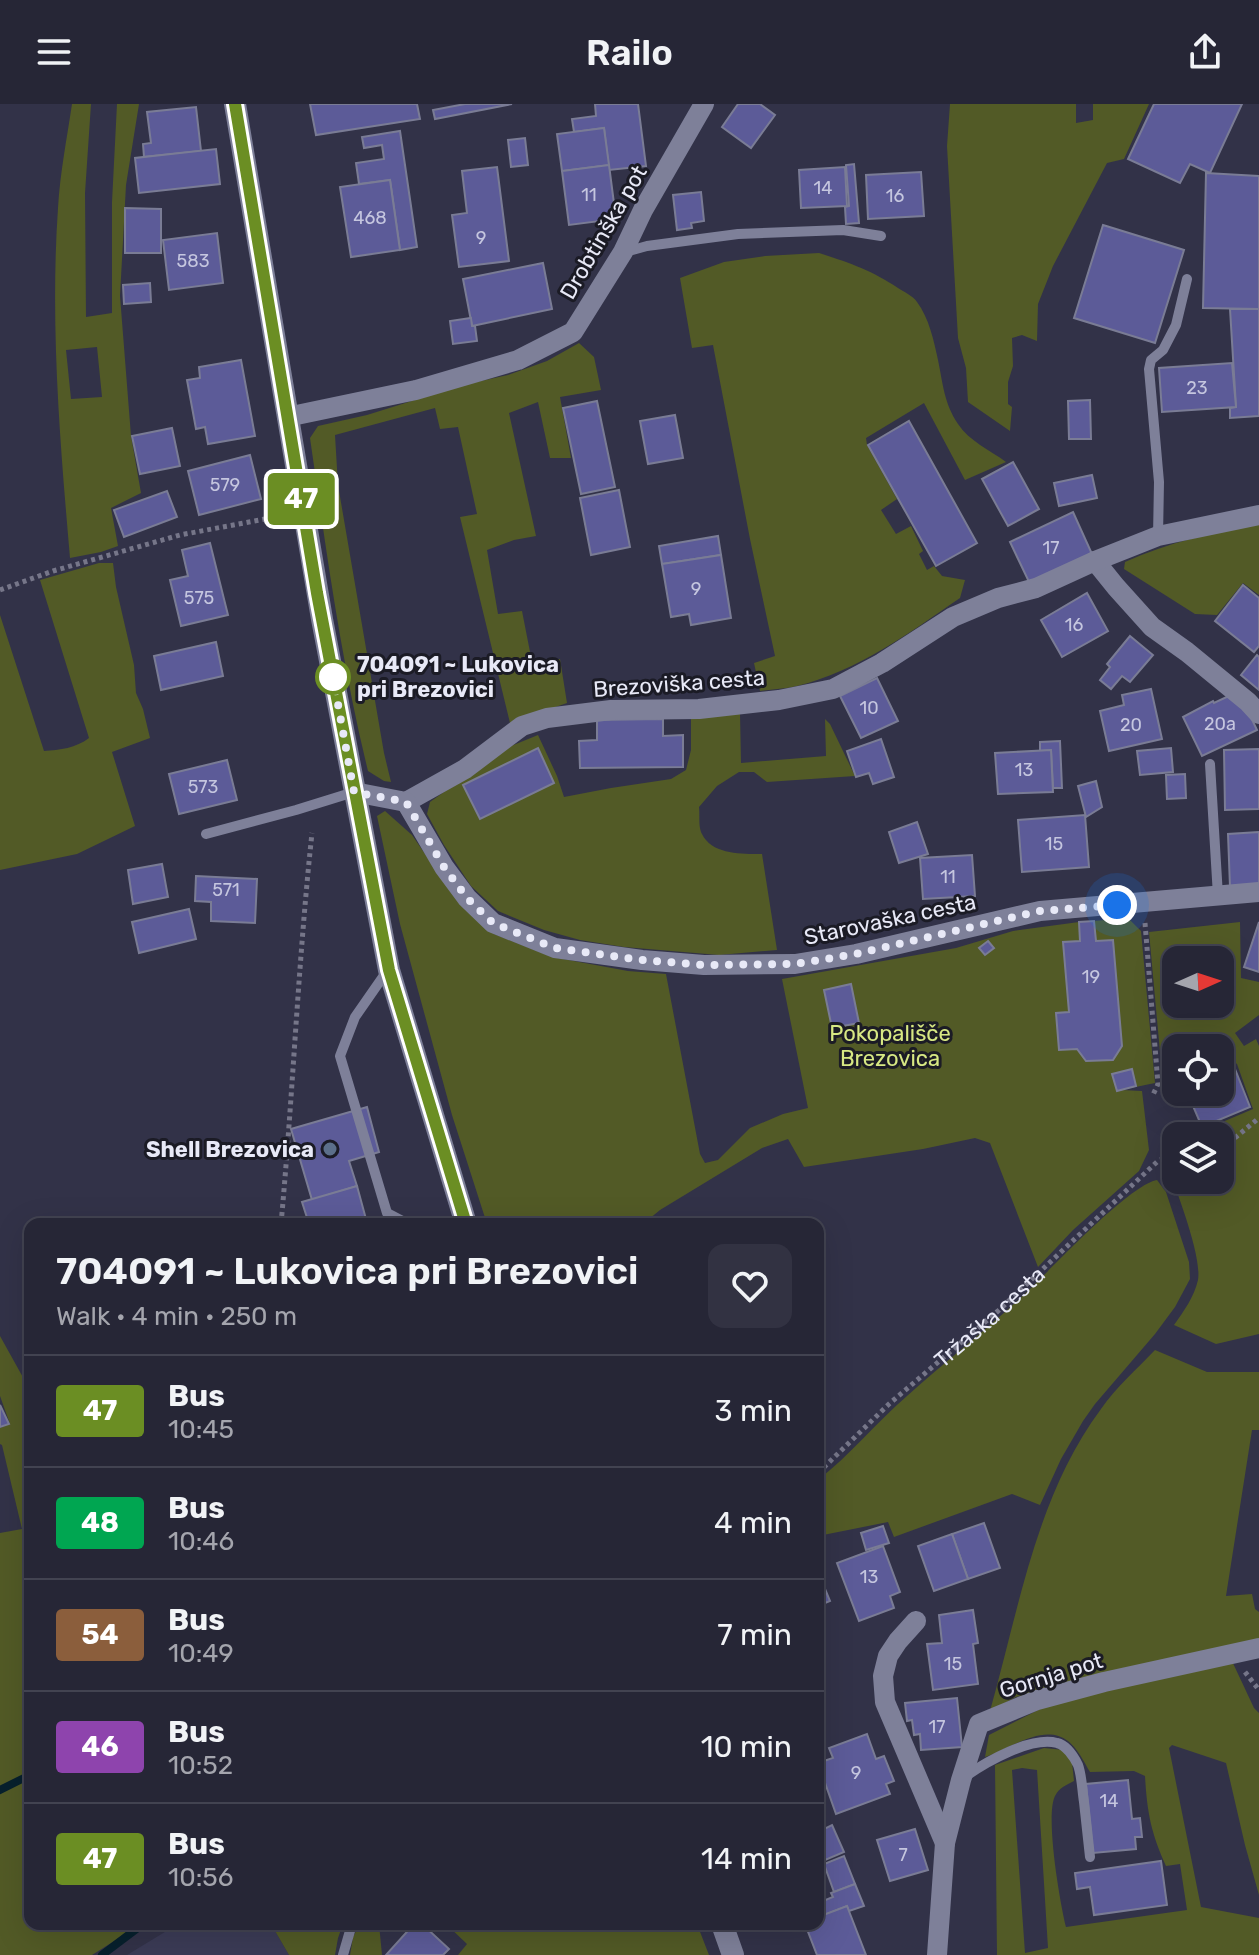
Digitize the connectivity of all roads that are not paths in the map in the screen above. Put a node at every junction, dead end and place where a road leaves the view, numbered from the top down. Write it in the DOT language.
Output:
graph roads {
  1 [pos="235,104"];
  2 [pos="704,104"];
  3 [pos="881,236"];
  4 [pos="623,252"];
  5 [pos="1187,279"];
  6 [pos="287,417"];
  7 [pos="1259,515"];
  8 [pos="1158,536"];
  9 [pos="1095,561"];
  10 [pos="1259,714"];
  11 [pos="1210,764"];
  12 [pos="354,792"];
  13 [pos="406,802"];
  14 [pos="206,834"];
  15 [pos="1259,892"];
  16 [pos="1218,896"];
  17 [pos="389,970"];
  18 [pos="397,1218"];
  19 [pos="464,1218"];
  20 [pos="916,1621"];
  21 [pos="1259,1648"];
  22 [pos="961,1780"];
  23 [pos="945,1843"];
  24 [pos="1090,1857"];
  25 [pos="350,1930"];
  26 [pos="724,1930"];
  27 [pos="343,1955"];
  28 [pos="733,1955"];
  29 [pos="937,1955"];
  1 -- 6 [label="main road"];
  2 -- 4 [label="street, Drobtinška pot"];
  3 -- 4 [label="lane"];
  4 -- 6 [label="street, Drobtinška pot"];
  5 -- 8 [label="lane"];
  6 -- 12 [label="main road"];
  7 -- 8 [label="street, Brezoviška cesta"];
  8 -- 9 [label="street, Brezoviška cesta"];
  9 -- 10 [label="street"];
  9 -- 13 [label="street, Brezoviška cesta"];
  11 -- 16 [label="lane"];
  12 -- 13 [label="street"];
  12 -- 14 [label="lane"];
  12 -- 17 [label="main road"];
  13 -- 16 [label="street, Starovaška cesta"];
  15 -- 16 [label="street, Starovaška cesta"];
  17 -- 18 [label="lane"];
  17 -- 19 [label="main road"];
  20 -- 23 [label="street, Gornja pot"];
  21 -- 22 [label="street, Gornja pot"];
  22 -- 23 [label="street, Gornja pot"];
  22 -- 24 [label="lane"];
  23 -- 29 [label="street, Gornja pot"];
  25 -- 27 [label="lane"];
  26 -- 28 [label="main road"];
}
